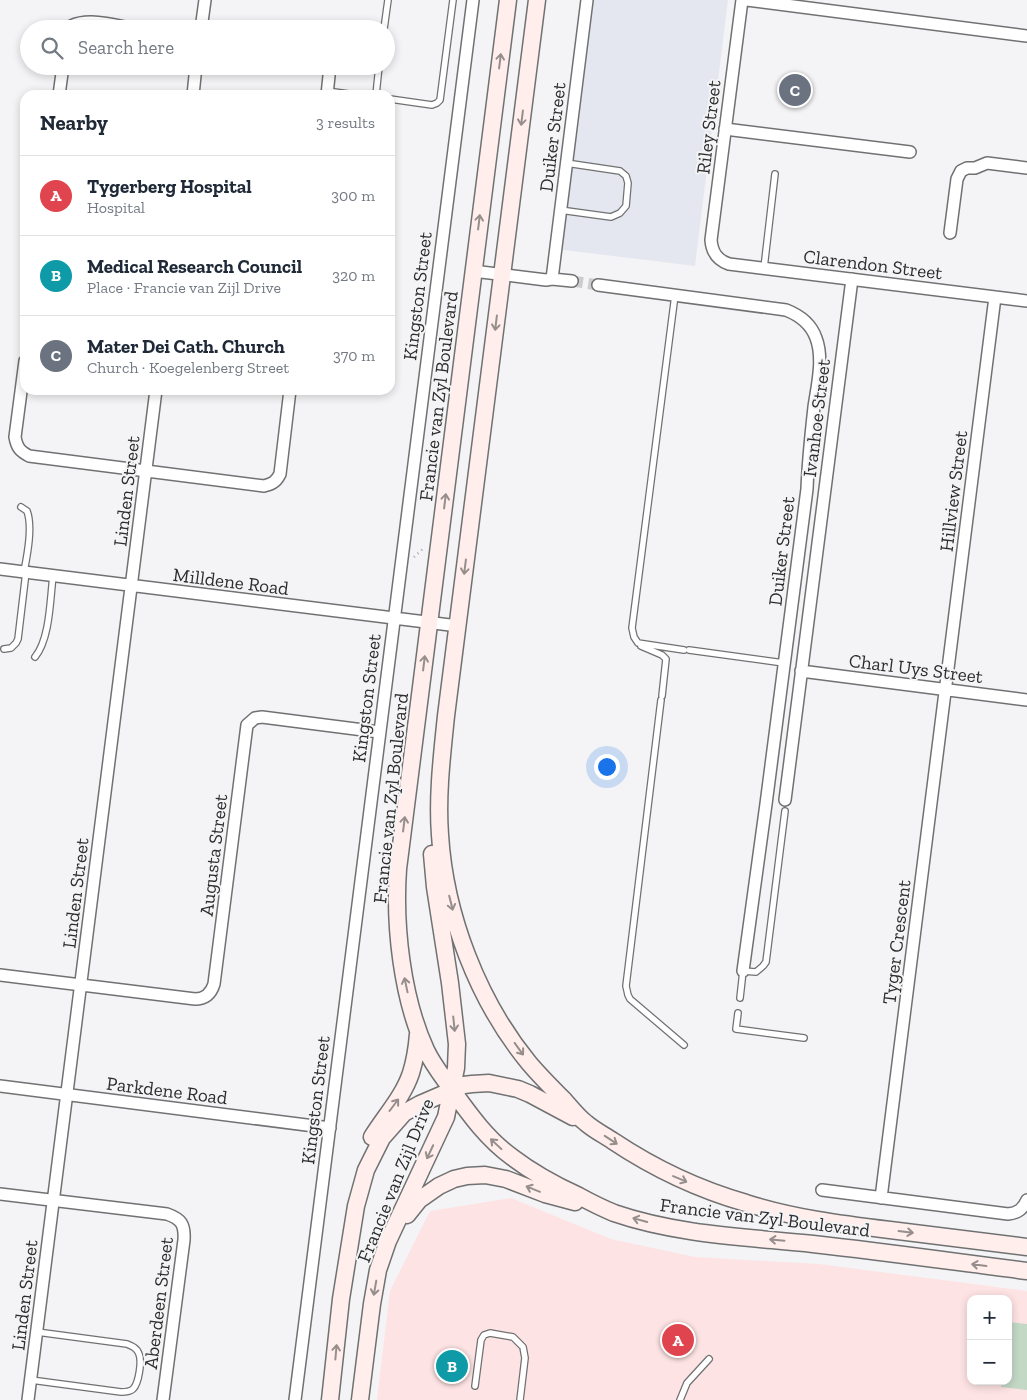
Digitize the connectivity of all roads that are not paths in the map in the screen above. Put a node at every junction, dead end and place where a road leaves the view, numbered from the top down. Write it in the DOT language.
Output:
graph roads {
  1 [pos="205,0"];
  2 [pos="388,0"];
  3 [pos="453,0"];
  4 [pos="473,0"];
  5 [pos="508,0"];
  6 [pos="537,0"];
  7 [pos="587,0"];
  8 [pos="742,0"];
  9 [pos="747,0"];
  10 [pos="204,20"];
  11 [pos="385,20"];
  12 [pos="1027,36"];
  13 [pos="62,75"];
  14 [pos="195,75"];
  15 [pos="329,75"];
  16 [pos="379,75"];
  17 [pos="60,90"];
  18 [pos="194,90"];
  19 [pos="327,90"];
  20 [pos="377,90"];
  21 [pos="395,101"];
  22 [pos="725,129"];
  23 [pos="910,152"];
  24 [pos="566,163"];
  25 [pos="1027,168"];
  26 [pos="776,174"];
  27 [pos="560,210"];
  28 [pos="950,233"];
  29 [pos="716,256"];
  30 [pos="764,268"];
  31 [pos="473,270"];
  32 [pos="502,274"];
  33 [pos="552,278"];
  34 [pos="852,279"];
  35 [pos="572,281"];
  36 [pos="598,285"];
  37 [pos="675,295"];
  38 [pos="995,297"];
  39 [pos="1027,302"];
  40 [pos="21,395"];
  41 [pos="155,395"];
  42 [pos="289,395"];
  43 [pos="146,472"];
  44 [pos="21,507"];
  45 [pos="0,569"];
  46 [pos="25,572"];
  47 [pos="53,576"];
  48 [pos="131,586"];
  49 [pos="394,618"];
  50 [pos="429,622"];
  51 [pos="458,626"];
  52 [pos="638,643"];
  53 [pos="4,648"];
  54 [pos="35,657"];
  55 [pos="784,663"];
  56 [pos="801,671"];
  57 [pos="946,690"];
  58 [pos="1027,700"];
  59 [pos="379,732"];
  60 [pos="444,733"];
  61 [pos="785,806"];
  62 [pos="743,971"];
  63 [pos="0,975"];
  64 [pos="81,985"];
  65 [pos="740,998"];
  66 [pos="738,1013"];
  67 [pos="418,1032"];
  68 [pos="804,1038"];
  69 [pos="684,1045"];
  70 [pos="0,1086"];
  71 [pos="452,1090"];
  72 [pos="66,1095"];
  73 [pos="586,1123"];
  74 [pos="330,1128"];
  75 [pos="822,1190"];
  76 [pos="0,1194"];
  77 [pos="881,1198"];
  78 [pos="1027,1200"];
  79 [pos="54,1201"];
  80 [pos="613,1212"];
  81 [pos="388,1241"];
  82 [pos="1027,1247"];
  83 [pos="1027,1271"];
  84 [pos="340,1299"];
  85 [pos="37,1332"];
  86 [pos="709,1359"];
  87 [pos="31,1380"];
  88 [pos="474,1386"];
  89 [pos="28,1400"];
  90 [pos="163,1400"];
  91 [pos="295,1400"];
  92 [pos="330,1400"];
  93 [pos="360,1400"];
  94 [pos="520,1400"];
  95 [pos="680,1400"];
  1 -- 10 [label="street"];
  2 -- 11 [label="lane"];
  3 -- 21 [label="lane"];
  4 -- 49 [label="street, Kingston Street"];
  31 -- 5 [label="main road, Francie van Zyl Boulevard, one-way"];
  6 -- 32 [label="main road, Francie van Zyl Boulevard, one-way"];
  7 -- 24 [label="street, Duiker Street"];
  8 -- 22 [label="street, Riley Street"];
  9 -- 12 [label="street"];
  13 -- 17 [label="street"];
  14 -- 18 [label="street"];
  15 -- 19 [label="street"];
  16 -- 20 [label="lane"];
  22 -- 23 [label="street"];
  22 -- 29 [label="street, Riley Street"];
  24 -- 27 [label="street, Duiker Street"];
  24 -- 27 [label="lane"];
  25 -- 28 [label="street"];
  26 -- 30 [label="lane"];
  27 -- 33 [label="street, Duiker Street"];
  29 -- 30 [label="street, Clarendon Street"];
  30 -- 34 [label="street, Clarendon Street"];
  31 -- 32 [label="street"];
  50 -- 31 [label="main road, Francie van Zyl Boulevard, one-way"];
  32 -- 33 [label="street"];
  32 -- 51 [label="main road, Francie van Zyl Boulevard, one-way"];
  33 -- 35 [label="street"];
  34 -- 38 [label="street, Clarendon Street"];
  34 -- 56 [label="street, Ivanhoe Street"];
  36 -- 37 [label="street, Duiker Street"];
  37 -- 52 [label="lane"];
  37 -- 55 [label="street, Duiker Street"];
  38 -- 39 [label="street, Clarendon Street"];
  38 -- 57 [label="street, Hillview Street"];
  40 -- 43 [label="street"];
  41 -- 43 [label="street, Linden Street"];
  42 -- 43 [label="street"];
  43 -- 48 [label="street, Linden Street"];
  44 -- 46 [label="lane"];
  45 -- 46 [label="street, Milldene Road"];
  46 -- 47 [label="street, Milldene Road"];
  46 -- 53 [label="lane"];
  47 -- 48 [label="street, Milldene Road"];
  47 -- 54 [label="lane"];
  48 -- 49 [label="street, Milldene Road"];
  48 -- 64 [label="street, Linden Street"];
  49 -- 50 [label="street, Milldene Road"];
  49 -- 59 [label="street, Kingston Street"];
  50 -- 51 [label="street, Milldene Road"];
  67 -- 50 [label="main road, Francie van Zyl Boulevard, one-way"];
  51 -- 60 [label="main road, Francie van Zyl Boulevard"];
  52 -- 55 [label="lane"];
  52 -- 69 [label="lane"];
  55 -- 62 [label="street, Duiker Street"];
  56 -- 57 [label="street, Charl Uys Street"];
  56 -- 61 [label="street, Ivanhoe Street"];
  57 -- 58 [label="street, Charl Uys Street"];
  57 -- 77 [label="street, Tyger Crescent"];
  59 -- 64 [label="street, Augusta Street"];
  59 -- 74 [label="street, Kingston Street"];
  60 -- 71 [label="main road, one-way"];
  60 -- 73 [label="main road, Francie van Zyl Boulevard, one-way"];
  61 -- 62 [label="lane"];
  62 -- 65 [label="lane, Duiker Street"];
  63 -- 64 [label="street"];
  64 -- 72 [label="street, Linden Street"];
  66 -- 68 [label="lane"];
  67 -- 71 [label="main road, Francie van Zyl Boulevard"];
  84 -- 67 [label="main road, one-way"];
  70 -- 72 [label="street, Parkdene Road"];
  71 -- 73 [label="main road"];
  80 -- 71 [label="main road, Francie van Zyl Boulevard, one-way"];
  71 -- 81 [label="main road, Francie van Zijl Drive, one-way"];
  71 -- 84 [label="main road, Francie van Zijl Drive"];
  72 -- 74 [label="street, Parkdene Road"];
  72 -- 79 [label="street, Linden Street"];
  73 -- 82 [label="main road, Francie van Zyl Boulevard, one-way"];
  74 -- 91 [label="street, Kingston Street"];
  75 -- 77 [label="street"];
  76 -- 79 [label="street, Aberdeen Street"];
  77 -- 78 [label="street"];
  79 -- 85 [label="street, Linden Street"];
  79 -- 90 [label="street, Aberdeen Street"];
  80 -- 81 [label="main road, one-way"];
  83 -- 80 [label="main road, Francie van Zyl Boulevard, one-way"];
  81 -- 93 [label="main road, Francie van Zijl Drive, one-way"];
  92 -- 84 [label="main road, Francie van Zijl Drive, one-way"];
  85 -- 87 [label="street, Linden Street"];
  85 -- 87 [label="lane"];
  86 -- 95 [label="lane"];
  87 -- 89 [label="street, Linden Street"];
  88 -- 94 [label="lane"];
}
